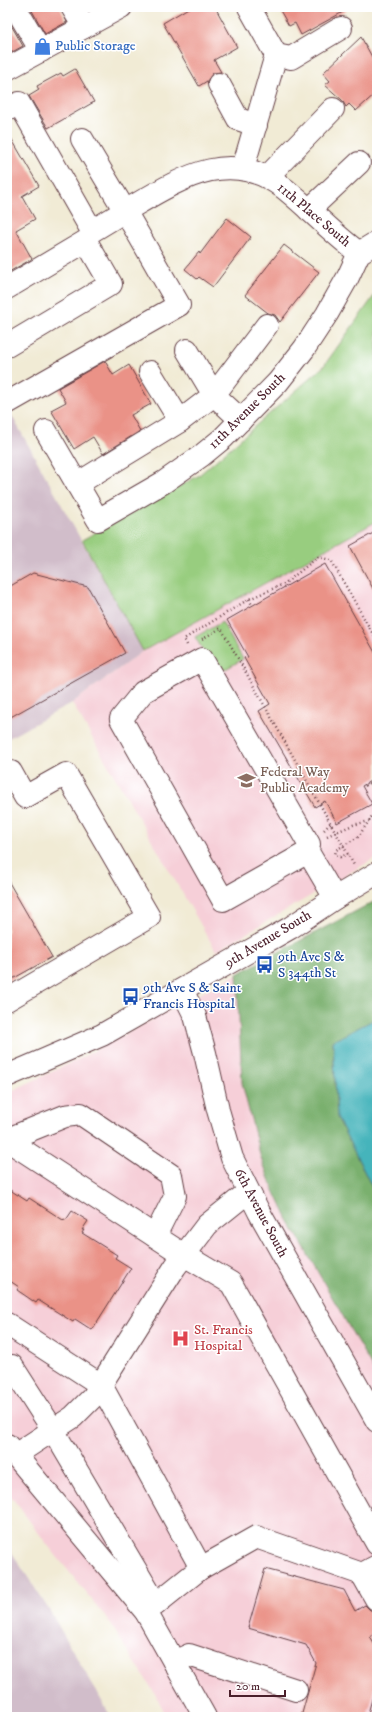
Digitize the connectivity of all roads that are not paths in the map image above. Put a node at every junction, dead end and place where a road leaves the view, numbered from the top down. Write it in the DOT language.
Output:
graph roads {
  1 [pos="15,7"];
  2 [pos="72,7"];
  3 [pos="121,7"];
  4 [pos="249,7"];
  5 [pos="84,27"];
  6 [pos="341,28"];
  7 [pos="41,51"];
  8 [pos="276,54"];
  9 [pos="7,70"];
  10 [pos="219,84"];
  11 [pos="333,109"];
  12 [pos="7,110"];
  13 [pos="256,125"];
  14 [pos="82,139"];
  15 [pos="359,163"];
  16 [pos="244,168"];
  17 [pos="267,177"];
  18 [pos="309,210"];
  19 [pos="125,211"];
  20 [pos="89,236"];
  21 [pos="368,248"];
  22 [pos="7,288"];
  23 [pos="267,325"];
  24 [pos="7,346"];
  25 [pos="187,350"];
  26 [pos="150,372"];
  27 [pos="214,395"];
  28 [pos="7,403"];
  29 [pos="241,420"];
  30 [pos="180,421"];
  31 [pos="46,431"];
  32 [pos="77,484"];
  33 [pos="7,774"];
  34 [pos="308,852"];
  35 [pos="377,873"];
  36 [pos="335,898"];
  37 [pos="182,990"];
  38 [pos="7,1000"];
  39 [pos="7,1076"];
  40 [pos="7,1139"];
  41 [pos="248,1192"];
  42 [pos="155,1236"];
  43 [pos="184,1255"];
  44 [pos="7,1324"];
  45 [pos="12,1366"];
  46 [pos="100,1385"];
  47 [pos="377,1420"];
  48 [pos="53,1430"];
  49 [pos="11,1450"];
  50 [pos="377,1544"];
  51 [pos="201,1568"];
  52 [pos="369,1570"];
  53 [pos="376,1599"];
  54 [pos="151,1608"];
  55 [pos="174,1662"];
  56 [pos="296,1690"];
  57 [pos="205,1717"];
  1 -- 7 [label="street"];
  2 -- 5 [label="street"];
  3 -- 5 [label="street"];
  4 -- 8 [label="street"];
  5 -- 7 [label="street"];
  6 -- 8 [label="street"];
  7 -- 9 [label="street"];
  8 -- 13 [label="street"];
  10 -- 13 [label="street"];
  11 -- 17 [label="street"];
  12 -- 20 [label="street"];
  13 -- 16 [label="street"];
  14 -- 19 [label="street"];
  15 -- 18 [label="street"];
  16 -- 17 [label="street, 11th Place South"];
  16 -- 19 [label="street, 11th Place South"];
  17 -- 18 [label="street, 11th Place South"];
  18 -- 21 [label="street, 11th Place South"];
  19 -- 20 [label="street, 11th Place South"];
  19 -- 28 [label="street"];
  20 -- 22 [label="street, 11th Place South"];
  20 -- 24 [label="street"];
  21 -- 29 [label="street, 11th Avenue South"];
  23 -- 27 [label="street"];
  25 -- 27 [label="street"];
  26 -- 30 [label="street"];
  27 -- 29 [label="street"];
  27 -- 30 [label="street"];
  29 -- 32 [label="street, 11th Avenue South"];
  30 -- 32 [label="street"];
  31 -- 32 [label="street, 11th Avenue South"];
  33 -- 38 [label="street"];
  34 -- 34 [label="street"];
  34 -- 36 [label="street"];
  35 -- 36 [label="street, 9th Avenue South"];
  36 -- 37 [label="street, 9th Avenue South"];
  37 -- 39 [label="street, 9th Avenue South"];
  37 -- 41 [label="street, 6th Avenue South"];
  40 -- 42 [label="street"];
  40 -- 42 [label="street"];
  41 -- 43 [label="street"];
  41 -- 47 [label="street, 6th Avenue South"];
  42 -- 43 [label="street"];
  43 -- 46 [label="street"];
  43 -- 50 [label="street"];
  44 -- 46 [label="street"];
  45 -- 48 [label="street"];
  46 -- 48 [label="street"];
  46 -- 51 [label="street"];
  48 -- 49 [label="street"];
  48 -- 54 [label="street"];
  49 -- 54 [label="street"];
  51 -- 52 [label="street"];
  51 -- 54 [label="street"];
  52 -- 53 [label="street"];
  54 -- 55 [label="street"];
  55 -- 56 [label="street"];
  55 -- 57 [label="street"];
}
